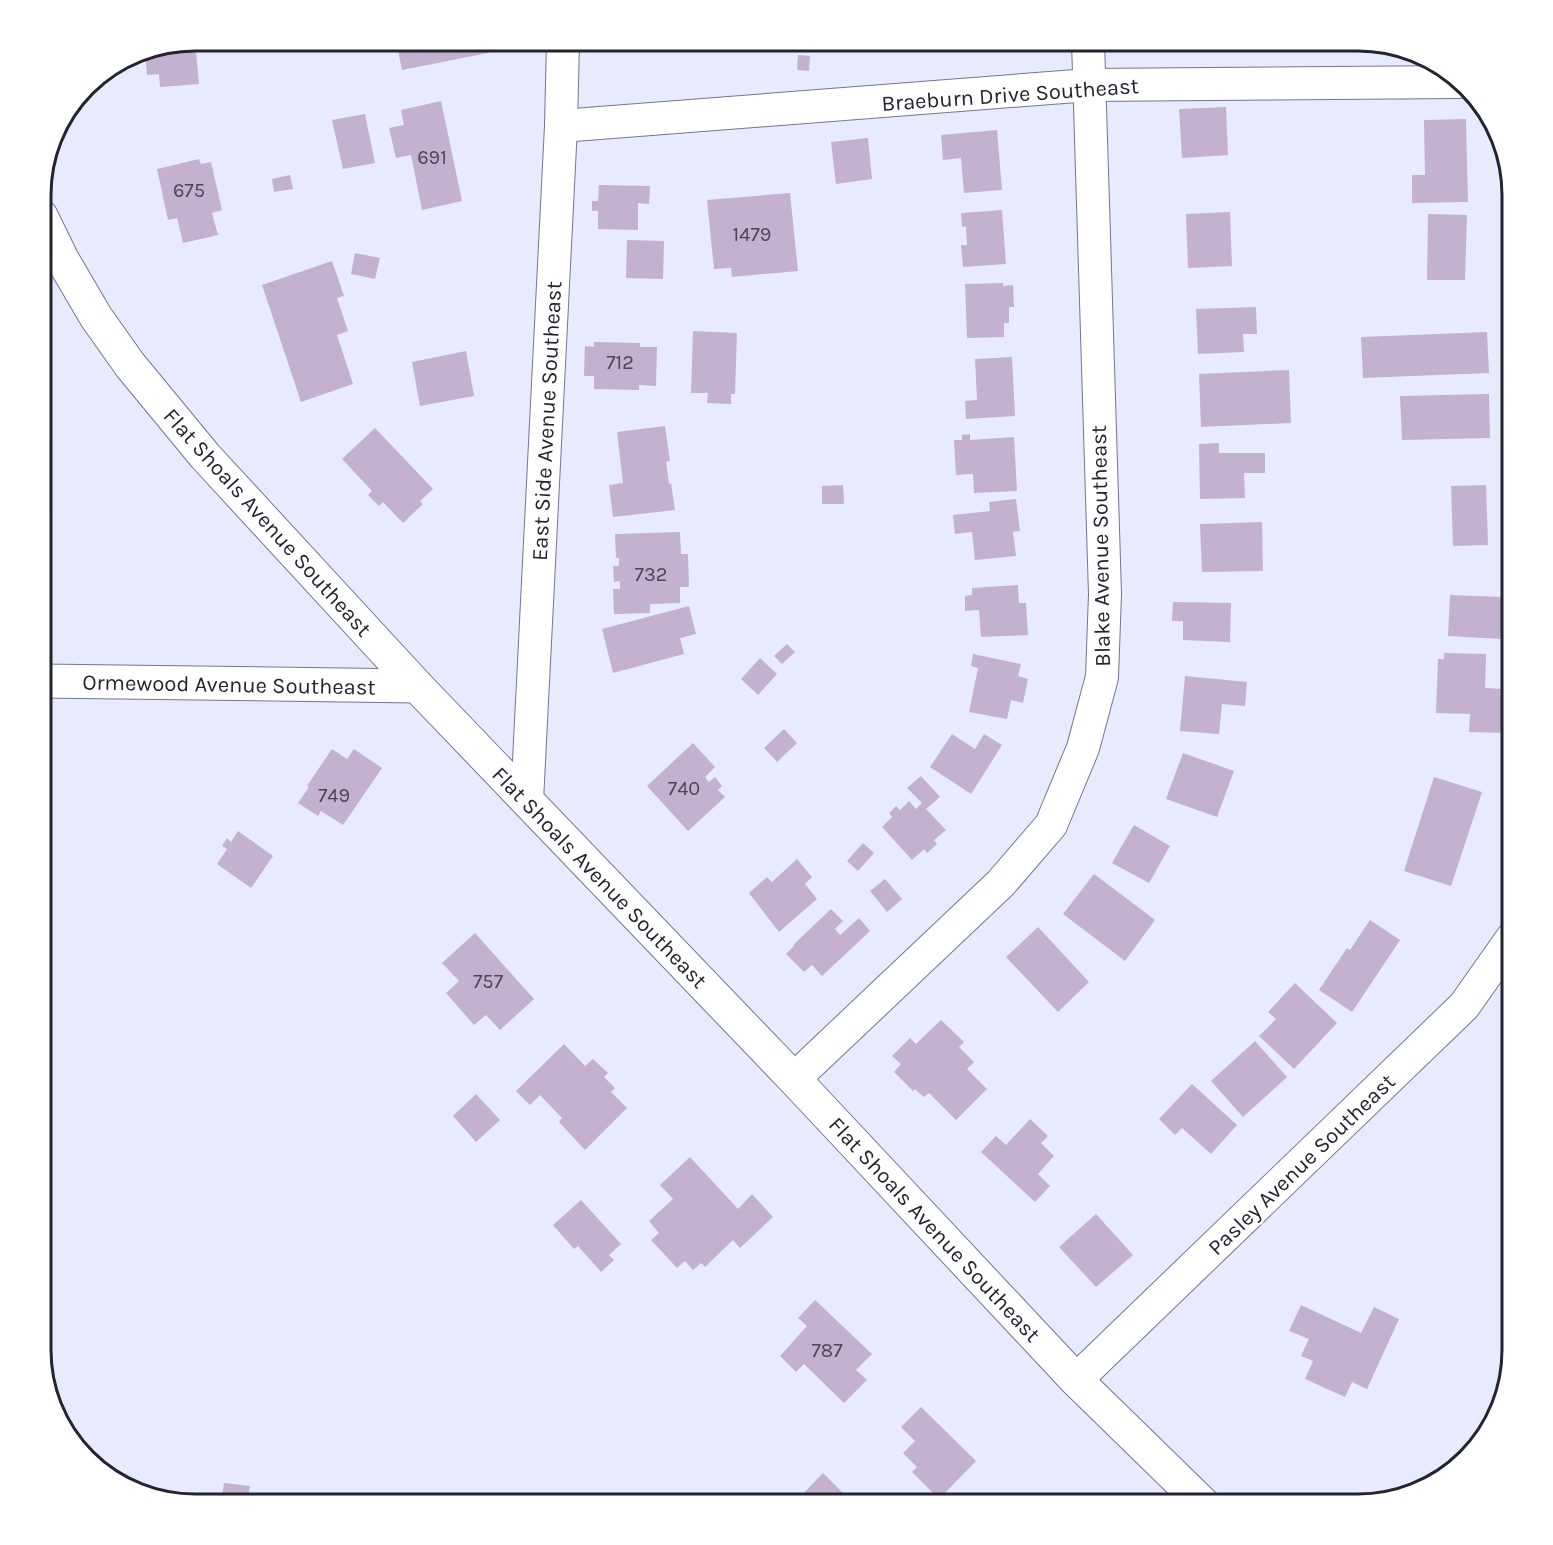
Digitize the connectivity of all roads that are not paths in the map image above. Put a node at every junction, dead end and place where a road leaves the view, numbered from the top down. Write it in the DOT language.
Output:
graph roads {
  1 [pos="563,51"];
  2 [pos="1088,51"];
  3 [pos="1447,82"];
  4 [pos="1089,85"];
  5 [pos="561,126"];
  6 [pos="51,236"];
  7 [pos="51,681"];
  8 [pos="417,686"];
  9 [pos="528,801"];
  10 [pos="1502,952"];
  11 [pos="794,1079"];
  12 [pos="1076,1380"];
  13 [pos="1193,1494"];
  1 -- 5 [label="street, East Side Avenue Southeast"];
  2 -- 4 [label="street, Blake Avenue Southeast"];
  3 -- 4 [label="street, Braeburn Drive Southeast"];
  4 -- 5 [label="street, Braeburn Drive Southeast"];
  4 -- 11 [label="street, Blake Avenue Southeast"];
  5 -- 9 [label="street, East Side Avenue Southeast"];
  6 -- 8 [label="street, Flat Shoals Avenue Southeast"];
  7 -- 8 [label="street, Ormewood Avenue Southeast"];
  8 -- 9 [label="street, Flat Shoals Avenue Southeast"];
  9 -- 11 [label="street, Flat Shoals Avenue Southeast"];
  10 -- 12 [label="street, Pasley Avenue Southeast"];
  11 -- 12 [label="street, Flat Shoals Avenue Southeast"];
  12 -- 13 [label="street, Flat Shoals Avenue Southeast"];
}
